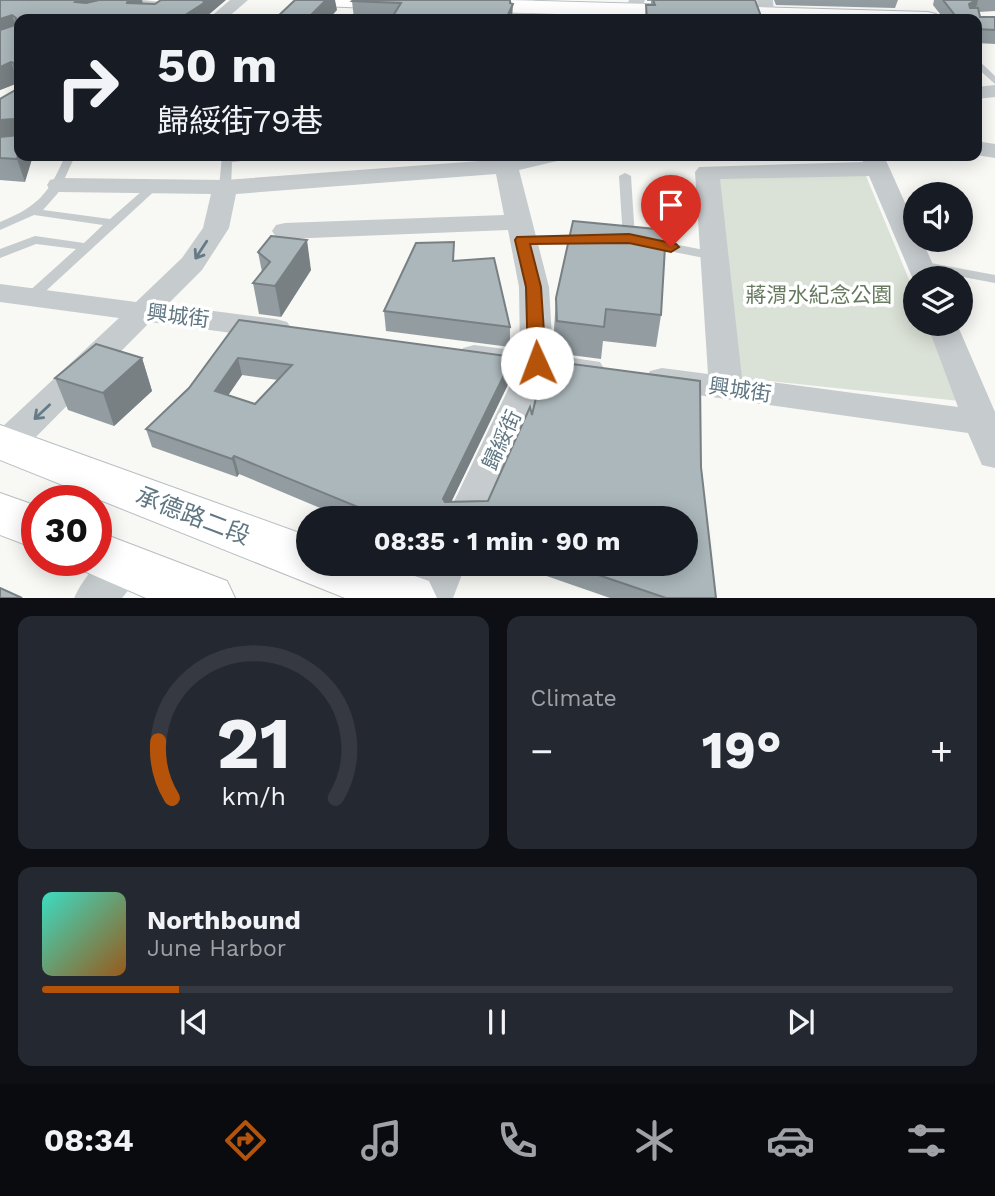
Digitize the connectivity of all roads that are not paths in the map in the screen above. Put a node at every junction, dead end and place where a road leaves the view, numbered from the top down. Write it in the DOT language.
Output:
graph roads {
  1 [pos="240,0"];
  2 [pos="317,0"];
  3 [pos="173,2"];
  4 [pos="635,5"];
  5 [pos="766,7"];
  6 [pos="121,9"];
  7 [pos="523,9"];
  8 [pos="153,14"];
  9 [pos="222,14"];
  10 [pos="791,14"];
  11 [pos="982,67"];
  12 [pos="995,81"];
  13 [pos="68,161"];
  14 [pos="245,161"];
  15 [pos="505,161"];
  16 [pos="875,163"];
  17 [pos="226,167"];
  18 [pos="625,176"];
  19 [pos="59,185"];
  20 [pos="154,186"];
  21 [pos="35,212"];
  22 [pos="112,223"];
  23 [pos="0,226"];
  24 [pos="285,231"];
  25 [pos="521,231"];
  26 [pos="616,239"];
  27 [pos="86,247"];
  28 [pos="0,254"];
  29 [pos="713,256"];
  30 [pos="919,266"];
  31 [pos="973,277"];
  32 [pos="995,279"];
  33 [pos="16,295"];
  34 [pos="144,312"];
  35 [pos="307,333"];
  36 [pos="947,336"];
  37 [pos="442,351"];
  38 [pos="537,363"];
  39 [pos="726,388"];
  40 [pos="981,422"];
  41 [pos="3,443"];
  42 [pos="995,455"];
  43 [pos="471,506"];
  44 [pos="0,513"];
  45 [pos="21,522"];
  46 [pos="296,554"];
  47 [pos="112,573"];
  48 [pos="352,576"];
  49 [pos="440,576"];
  50 [pos="206,597"];
  51 [pos="409,597"];
  52 [pos="431,597"];
  1 -- 9 [label="street"];
  2 -- 7 [label="street"];
  3 -- 6 [label="lane"];
  3 -- 8 [label="street"];
  4 -- 5 [label="street"];
  4 -- 7 [label="street"];
  5 -- 10 [label="street"];
  11 -- 12 [label="lane"];
  13 -- 19 [label="lane"];
  14 -- 17 [label="lane"];
  15 -- 17 [label="street"];
  15 -- 25 [label="street, 歸綏街"];
  16 -- 29 [label="street"];
  16 -- 30 [label="street"];
  17 -- 20 [label="street"];
  17 -- 34 [label="street, one-way"];
  18 -- 26 [label="lane"];
  19 -- 20 [label="street"];
  19 -- 21 [label="lane"];
  20 -- 22 [label="lane"];
  21 -- 22 [label="lane"];
  21 -- 23 [label="lane"];
  22 -- 27 [label="lane"];
  24 -- 25 [label="street"];
  25 -- 26 [label="lane"];
  25 -- 38 [label="street, 歸綏街"];
  26 -- 29 [label="lane"];
  27 -- 28 [label="lane"];
  27 -- 33 [label="lane"];
  29 -- 39 [label="street"];
  31 -- 32 [label="lane"];
  33 -- 34 [label="street, 興城街"];
  34 -- 35 [label="street, 興城街"];
  34 -- 41 [label="street, one-way"];
  36 -- 40 [label="street"];
  37 -- 38 [label="street, 興城街"];
  38 -- 39 [label="street, 興城街"];
  38 -- 43 [label="street, 歸綏街"];
  39 -- 40 [label="street, 興城街"];
  40 -- 42 [label="street"];
  41 -- 46 [label="street, 承德路二段"];
  44 -- 45 [label="street"];
  47 -- 50 [label="street"];
  48 -- 51 [label="street"];
  49 -- 52 [label="street"];
}
